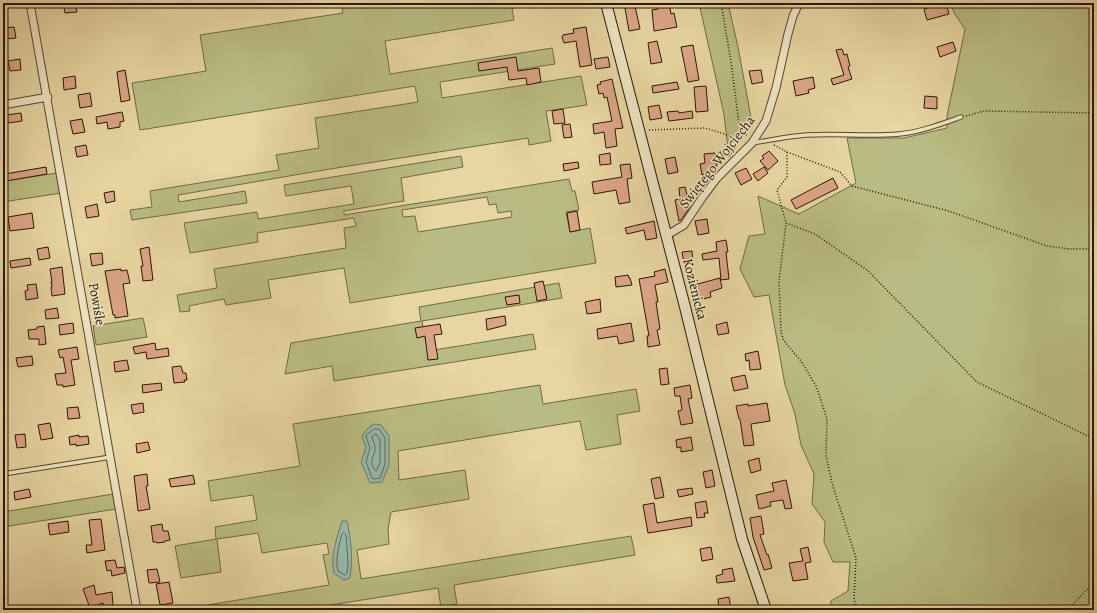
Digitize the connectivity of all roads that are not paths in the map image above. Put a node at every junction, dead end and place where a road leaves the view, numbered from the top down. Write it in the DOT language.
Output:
graph roads {
  1 [pos="30,3"];
  2 [pos="606,3"];
  3 [pos="799,3"];
  4 [pos="48,97"];
  5 [pos="3,105"];
  6 [pos="960,117"];
  7 [pos="752,143"];
  8 [pos="667,235"];
  9 [pos="111,457"];
  10 [pos="3,474"];
  11 [pos="137,610"];
  12 [pos="766,610"];
  1 -- 4 [label="street, Powiśle"];
  2 -- 8 [label="main road, Kozienicka"];
  3 -- 7 [label="street, Świętego Wojciecha"];
  4 -- 5 [label="street"];
  4 -- 9 [label="street, Powiśle"];
  6 -- 7 [label="lane"];
  7 -- 8 [label="street, Świętego Wojciecha"];
  8 -- 12 [label="main road, Kozienicka"];
  9 -- 10 [label="lane"];
  9 -- 11 [label="street, Powiśle"];
}
